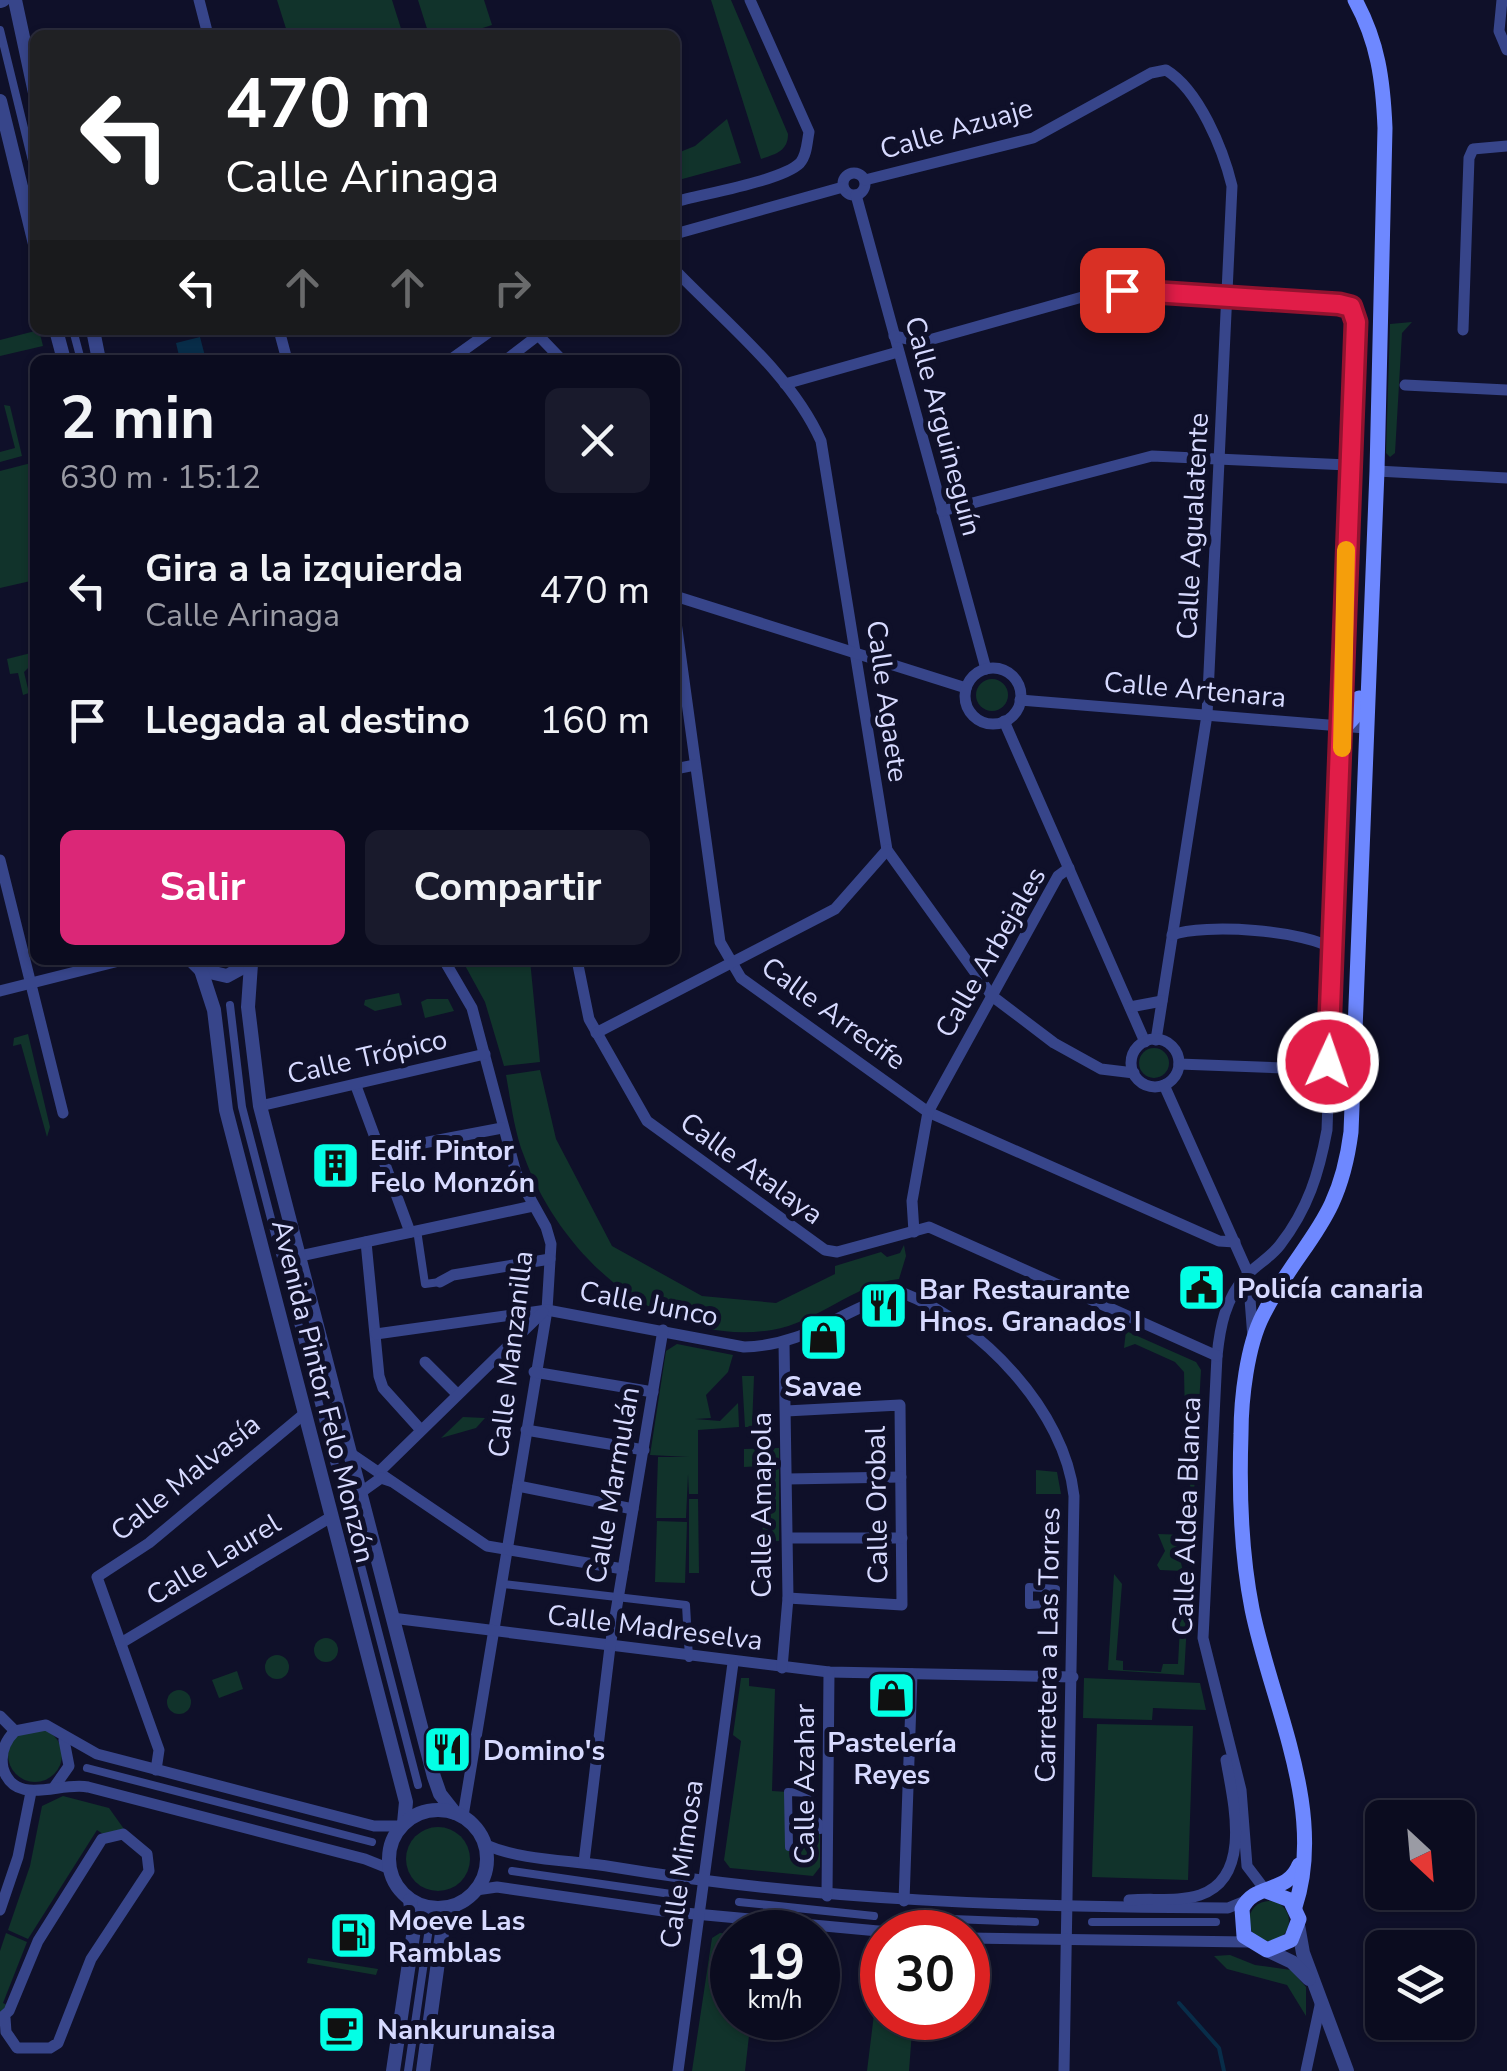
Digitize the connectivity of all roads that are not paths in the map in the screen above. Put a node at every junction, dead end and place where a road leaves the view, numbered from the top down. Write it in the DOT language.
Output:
graph roads {
  1 [pos="15,0"];
  2 [pos="199,0"];
  3 [pos="750,0"];
  4 [pos="1355,0"];
  5 [pos="1502,0"];
  6 [pos="0,30"];
  7 [pos="207,30"];
  8 [pos="1507,50"];
  9 [pos="30,70"];
  10 [pos="1166,70"];
  11 [pos="0,101"];
  12 [pos="1507,146"];
  13 [pos="30,153"];
  14 [pos="866,180"];
  15 [pos="844,187"];
  16 [pos="856,195"];
  17 [pos="680,201"];
  18 [pos="30,224"];
  19 [pos="680,233"];
  20 [pos="680,275"];
  21 [pos="1227,296"];
  22 [pos="1463,330"];
  23 [pos="485,335"];
  24 [pos="539,335"];
  25 [pos="894,336"];
  26 [pos="898,352"];
  27 [pos="457,355"];
  28 [pos="513,355"];
  29 [pos="785,384"];
  30 [pos="1406,385"];
  31 [pos="1507,390"];
  32 [pos="1221,459"];
  33 [pos="1348,465"];
  34 [pos="1377,470"];
  35 [pos="1507,478"];
  36 [pos="942,511"];
  37 [pos="680,598"];
  38 [pos="1369,651"];
  39 [pos="680,653"];
  40 [pos="855,654"];
  41 [pos="986,669"];
  42 [pos="966,688"];
  43 [pos="1020,700"];
  44 [pos="1207,715"];
  45 [pos="1004,721"];
  46 [pos="1343,726"];
  47 [pos="1366,728"];
  48 [pos="695,766"];
  49 [pos="680,768"];
  50 [pos="887,850"];
  51 [pos="0,860"];
  52 [pos="1069,868"];
  53 [pos="1172,935"];
  54 [pos="1335,950"];
  55 [pos="732,964"];
  56 [pos="103,965"];
  57 [pos="196,965"];
  58 [pos="247,965"];
  59 [pos="253,965"];
  60 [pos="447,965"];
  61 [pos="578,965"];
  62 [pos="30,983"];
  63 [pos="0,991"];
  64 [pos="992,996"];
  65 [pos="1162,1001"];
  66 [pos="230,1005"];
  67 [pos="1130,1007"];
  68 [pos="596,1034"];
  69 [pos="1150,1041"];
  70 [pos="486,1054"];
  71 [pos="1328,1062"];
  72 [pos="1179,1064"];
  73 [pos="1134,1073"];
  74 [pos="1164,1085"];
  75 [pos="356,1086"];
  76 [pos="260,1106"];
  77 [pos="928,1112"];
  78 [pos="63,1114"];
  79 [pos="502,1128"];
  80 [pos="381,1151"];
  81 [pos="533,1206"];
  82 [pos="413,1231"];
  83 [pos="914,1232"];
  84 [pos="366,1242"];
  85 [pos="1234,1242"];
  86 [pos="300,1256"];
  87 [pos="550,1259"];
  88 [pos="1248,1273"];
  89 [pos="440,1282"];
  90 [pos="903,1293"];
  91 [pos="546,1310"];
  92 [pos="663,1330"];
  93 [pos="376,1334"];
  94 [pos="784,1343"];
  95 [pos="1254,1347"];
  96 [pos="1217,1356"];
  97 [pos="425,1362"];
  98 [pos="534,1372"];
  99 [pos="653,1392"];
  100 [pos="456,1393"];
  101 [pos="786,1411"];
  102 [pos="304,1414"];
  103 [pos="420,1429"];
  104 [pos="526,1430"];
  105 [pos="644,1450"];
  106 [pos="350,1453"];
  107 [pos="380,1471"];
  108 [pos="901,1477"];
  109 [pos="786,1478"];
  110 [pos="392,1482"];
  111 [pos="518,1486"];
  112 [pos="360,1494"];
  113 [pos="633,1509"];
  114 [pos="332,1516"];
  115 [pos="788,1538"];
  116 [pos="902,1538"];
  117 [pos="508,1552"];
  118 [pos="622,1569"];
  119 [pos="503,1584"];
  120 [pos="788,1598"];
  121 [pos="618,1599"];
  122 [pos="392,1618"];
  123 [pos="494,1631"];
  124 [pos="120,1644"];
  125 [pos="610,1647"];
  126 [pos="689,1658"];
  127 [pos="733,1663"];
  128 [pos="782,1668"];
  129 [pos="830,1672"];
  130 [pos="912,1674"];
  131 [pos="1073,1677"];
  132 [pos="0,1716"];
  133 [pos="14,1731"];
  134 [pos="1224,1736"];
  135 [pos="63,1738"];
  136 [pos="87,1768"];
  137 [pos="156,1770"];
  138 [pos="418,1786"];
  139 [pos="52,1788"];
  140 [pos="31,1792"];
  141 [pos="459,1815"];
  142 [pos="820,1824"];
  143 [pos="403,1825"];
  144 [pos="372,1842"];
  145 [pos="486,1846"];
  146 [pos="1302,1856"];
  147 [pos="584,1862"];
  148 [pos="390,1869"];
  149 [pos="512,1871"];
  150 [pos="704,1882"];
  151 [pos="476,1890"];
  152 [pos="1266,1890"];
  153 [pos="671,1894"];
  154 [pos="827,1896"];
  155 [pos="410,1900"];
  156 [pos="904,1901"];
  157 [pos="740,1902"];
  158 [pos="1245,1902"];
  159 [pos="454,1906"];
  160 [pos="1068,1906"];
  161 [pos="1107,1906"];
  162 [pos="1295,1907"];
  163 [pos="0,1910"];
  164 [pos="700,1915"];
  165 [pos="860,1915"];
  166 [pos="990,1920"];
  167 [pos="1035,1922"];
  168 [pos="1092,1922"];
  169 [pos="1216,1922"];
  170 [pos="1298,1926"];
  171 [pos="430,1928"];
  172 [pos="860,1929"];
  173 [pos="990,1938"];
  174 [pos="1068,1939"];
  175 [pos="1249,1942"];
  176 [pos="1267,1950"];
  177 [pos="1321,2001"];
  178 [pos="2,2018"];
  179 [pos="0,2034"];
  180 [pos="17,2048"];
  181 [pos="0,2052"];
  182 [pos="393,2071"];
  183 [pos="408,2071"];
  184 [pos="423,2071"];
  185 [pos="678,2071"];
  186 [pos="1064,2071"];
  187 [pos="1306,2071"];
  188 [pos="1347,2071"];
  1 -- 9 [label="street"];
  2 -- 7 [label="street"];
  3 -- 17 [label="street"];
  4 -- 34 [label="main road"];
  5 -- 8 [label="street"];
  6 -- 13 [label="street"];
  10 -- 14 [label="street, Calle Azuaje"];
  10 -- 21 [label="street, Calle Agualatente"];
  11 -- 18 [label="street"];
  12 -- 22 [label="street"];
  14 -- 15 [label="street, Calle Azuaje"];
  14 -- 16 [label="street"];
  15 -- 16 [label="street"];
  15 -- 19 [label="street"];
  16 -- 25 [label="street, Calle Arguineguín"];
  20 -- 29 [label="street, Calle Agaete"];
  21 -- 25 [label="street"];
  21 -- 32 [label="street, Calle Agualatente"];
  21 -- 33 [label="street, Calle Aldea Blanca"];
  23 -- 27 [label="street"];
  24 -- 28 [label="street"];
  25 -- 26 [label="street, Calle Arguineguín"];
  26 -- 29 [label="street"];
  26 -- 36 [label="street, Calle Arguineguín"];
  29 -- 40 [label="street, Calle Agaete"];
  30 -- 31 [label="street"];
  32 -- 33 [label="street"];
  32 -- 36 [label="street"];
  32 -- 44 [label="street, Calle Agualatente"];
  33 -- 46 [label="street, Calle Aldea Blanca"];
  34 -- 35 [label="street"];
  34 -- 38 [label="main road"];
  36 -- 41 [label="street, Calle Arguineguín"];
  37 -- 40 [label="street"];
  38 -- 46 [label="main road"];
  38 -- 47 [label="main road"];
  39 -- 48 [label="street, Calle Arrecife"];
  40 -- 42 [label="street"];
  40 -- 50 [label="street, Calle Agaete"];
  41 -- 42 [label="street"];
  41 -- 43 [label="street"];
  42 -- 45 [label="street"];
  43 -- 44 [label="street, Calle Artenara"];
  43 -- 45 [label="street"];
  44 -- 46 [label="street, Calle Artenara"];
  44 -- 53 [label="street, Calle Agualatente"];
  45 -- 52 [label="street"];
  46 -- 47 [label="street, Calle Artenara"];
  46 -- 54 [label="street, Calle Aldea Blanca"];
  47 -- 95 [label="main road"];
  48 -- 49 [label="street"];
  48 -- 55 [label="street, Calle Arrecife"];
  50 -- 55 [label="street"];
  50 -- 64 [label="street, Calle Agaete"];
  51 -- 62 [label="street"];
  52 -- 64 [label="street, Calle Arbejales"];
  52 -- 67 [label="street"];
  53 -- 54 [label="street"];
  53 -- 65 [label="street, Calle Agualatente"];
  54 -- 71 [label="street, Calle Aldea Blanca"];
  55 -- 68 [label="street"];
  55 -- 77 [label="street, Calle Arrecife"];
  56 -- 62 [label="street"];
  57 -- 58 [label="street"];
  57 -- 102 [label="street, Avenida Pintor Felo Monzón"];
  59 -- 76 [label="street, Avenida Pintor Felo Monzón"];
  60 -- 70 [label="street, Calle Manzanilla"];
  61 -- 68 [label="street, Calle Atalaya"];
  62 -- 63 [label="street"];
  62 -- 78 [label="street"];
  64 -- 73 [label="street, Calle Agaete"];
  64 -- 77 [label="street, Calle Arbejales"];
  65 -- 67 [label="street"];
  65 -- 69 [label="street, Calle Agualatente"];
  66 -- 138 [label="street, Avenida Pintor Felo Monzón"];
  67 -- 69 [label="street"];
  68 -- 83 [label="street, Calle Atalaya"];
  69 -- 72 [label="street"];
  69 -- 73 [label="street"];
  70 -- 75 [label="street, Calle Trópico"];
  70 -- 79 [label="street, Calle Manzanilla"];
  71 -- 72 [label="street"];
  71 -- 88 [label="street, Calle Aldea Blanca"];
  72 -- 74 [label="street"];
  73 -- 74 [label="street"];
  74 -- 85 [label="street"];
  75 -- 76 [label="street, Calle Trópico"];
  75 -- 80 [label="street"];
  76 -- 86 [label="street, Avenida Pintor Felo Monzón"];
  77 -- 83 [label="street, Calle Arbejales"];
  77 -- 85 [label="street, Calle Arrecife"];
  79 -- 80 [label="street"];
  79 -- 81 [label="street, Calle Manzanilla"];
  80 -- 82 [label="street"];
  81 -- 82 [label="street"];
  81 -- 87 [label="street, Calle Manzanilla"];
  82 -- 84 [label="street"];
  82 -- 89 [label="street"];
  83 -- 96 [label="street, Calle Atalaya"];
  84 -- 86 [label="street"];
  84 -- 93 [label="street"];
  85 -- 88 [label="street"];
  86 -- 106 [label="street, Avenida Pintor Felo Monzón"];
  87 -- 89 [label="street"];
  87 -- 91 [label="street, Calle Manzanilla"];
  88 -- 95 [label="street"];
  88 -- 96 [label="street, Calle Aldea Blanca"];
  90 -- 94 [label="street, Calle Junco"];
  90 -- 131 [label="street, Carretera a Las Torres"];
  91 -- 92 [label="street, Calle Junco"];
  91 -- 93 [label="street, Calle Junco"];
  91 -- 98 [label="street, Calle Manzanilla"];
  91 -- 100 [label="street"];
  92 -- 94 [label="street, Calle Junco"];
  92 -- 99 [label="street, Calle Marmulán"];
  93 -- 103 [label="street"];
  94 -- 101 [label="street, Calle Amapola"];
  95 -- 146 [label="main road"];
  96 -- 134 [label="street, Calle Aldea Blanca"];
  97 -- 100 [label="street"];
  98 -- 99 [label="street"];
  98 -- 104 [label="street, Calle Manzanilla"];
  99 -- 105 [label="street, Calle Marmulán"];
  100 -- 103 [label="street"];
  101 -- 108 [label="street, Calle Orobal"];
  101 -- 109 [label="street, Calle Amapola"];
  102 -- 114 [label="street, Avenida Pintor Felo Monzón"];
  102 -- 124 [label="street, Calle Malvasía"];
  103 -- 107 [label="street"];
  104 -- 105 [label="street"];
  104 -- 111 [label="street, Calle Manzanilla"];
  105 -- 113 [label="street, Calle Marmulán"];
  106 -- 107 [label="street"];
  106 -- 112 [label="street, Avenida Pintor Felo Monzón"];
  107 -- 110 [label="street"];
  108 -- 109 [label="street"];
  108 -- 116 [label="street, Calle Orobal"];
  109 -- 115 [label="street, Calle Amapola"];
  110 -- 112 [label="street"];
  110 -- 117 [label="street"];
  111 -- 113 [label="street"];
  111 -- 117 [label="street, Calle Manzanilla"];
  112 -- 122 [label="street, Avenida Pintor Felo Monzón"];
  113 -- 118 [label="street, Calle Marmulán"];
  114 -- 124 [label="street, Calle Laurel"];
  114 -- 143 [label="street, Avenida Pintor Felo Monzón"];
  115 -- 116 [label="street"];
  115 -- 120 [label="street, Calle Amapola"];
  116 -- 120 [label="street, Calle Orobal"];
  117 -- 118 [label="street"];
  117 -- 119 [label="street, Calle Manzanilla"];
  118 -- 121 [label="street, Calle Marmulán"];
  119 -- 121 [label="street"];
  119 -- 123 [label="street, Calle Manzanilla"];
  120 -- 128 [label="street, Calle Amapola"];
  121 -- 125 [label="street, Calle Marmulán"];
  121 -- 126 [label="street"];
  122 -- 123 [label="street, Calle Madreselva"];
  122 -- 141 [label="street, Avenida Pintor Felo Monzón"];
  123 -- 125 [label="street, Calle Madreselva"];
  123 -- 141 [label="street, Calle Manzanilla"];
  124 -- 137 [label="street"];
  125 -- 126 [label="street, Calle Madreselva"];
  125 -- 147 [label="street, Calle Marmulán"];
  126 -- 127 [label="street, Calle Madreselva"];
  127 -- 128 [label="street, Calle Madreselva"];
  127 -- 150 [label="street, Calle Mimosa"];
  128 -- 129 [label="street, Calle Madreselva"];
  129 -- 130 [label="street, Calle Madreselva"];
  129 -- 154 [label="street, Calle Azahar"];
  130 -- 131 [label="street, Calle Madreselva"];
  130 -- 156 [label="street"];
  131 -- 160 [label="street, Carretera a Las Torres"];
  132 -- 133 [label="street"];
  133 -- 135 [label="street"];
  133 -- 140 [label="street"];
  134 -- 152 [label="street, Calle Aldea Blanca"];
  134 -- 161 [label="street, Calle Aldea Blanca"];
  135 -- 137 [label="street"];
  135 -- 139 [label="street"];
  136 -- 144 [label="street"];
  137 -- 143 [label="street"];
  139 -- 140 [label="street"];
  139 -- 148 [label="street"];
  140 -- 163 [label="street"];
  141 -- 143 [label="street"];
  141 -- 145 [label="street"];
  142 -- 142 [label="street"];
  143 -- 148 [label="street"];
  145 -- 147 [label="street"];
  145 -- 151 [label="street"];
  146 -- 152 [label="main road"];
  146 -- 162 [label="main road"];
  147 -- 150 [label="street"];
  148 -- 155 [label="street"];
  149 -- 153 [label="street"];
  150 -- 154 [label="street"];
  150 -- 164 [label="street, Calle Mimosa"];
  151 -- 159 [label="street"];
  151 -- 164 [label="street"];
  152 -- 158 [label="main road"];
  152 -- 162 [label="main road"];
  154 -- 156 [label="street"];
  155 -- 159 [label="street"];
  155 -- 182 [label="street"];
  156 -- 160 [label="street"];
  157 -- 165 [label="street"];
  158 -- 161 [label="street"];
  158 -- 175 [label="main road"];
  159 -- 184 [label="street"];
  160 -- 161 [label="street"];
  160 -- 174 [label="street, Carretera a Las Torres"];
  162 -- 170 [label="main road"];
  164 -- 172 [label="street"];
  164 -- 185 [label="street, Calle Mimosa"];
  166 -- 167 [label="street"];
  168 -- 169 [label="street"];
  170 -- 176 [label="main road"];
  170 -- 177 [label="street"];
  171 -- 183 [label="street"];
  173 -- 174 [label="street"];
  174 -- 175 [label="street"];
  174 -- 186 [label="street, Carretera a Las Torres"];
  175 -- 176 [label="main road"];
  176 -- 177 [label="street"];
  177 -- 187 [label="street"];
  177 -- 188 [label="street"];
  178 -- 179 [label="street"];
  178 -- 180 [label="street"];
  178 -- 180 [label="street"];
  180 -- 181 [label="street"];
}
